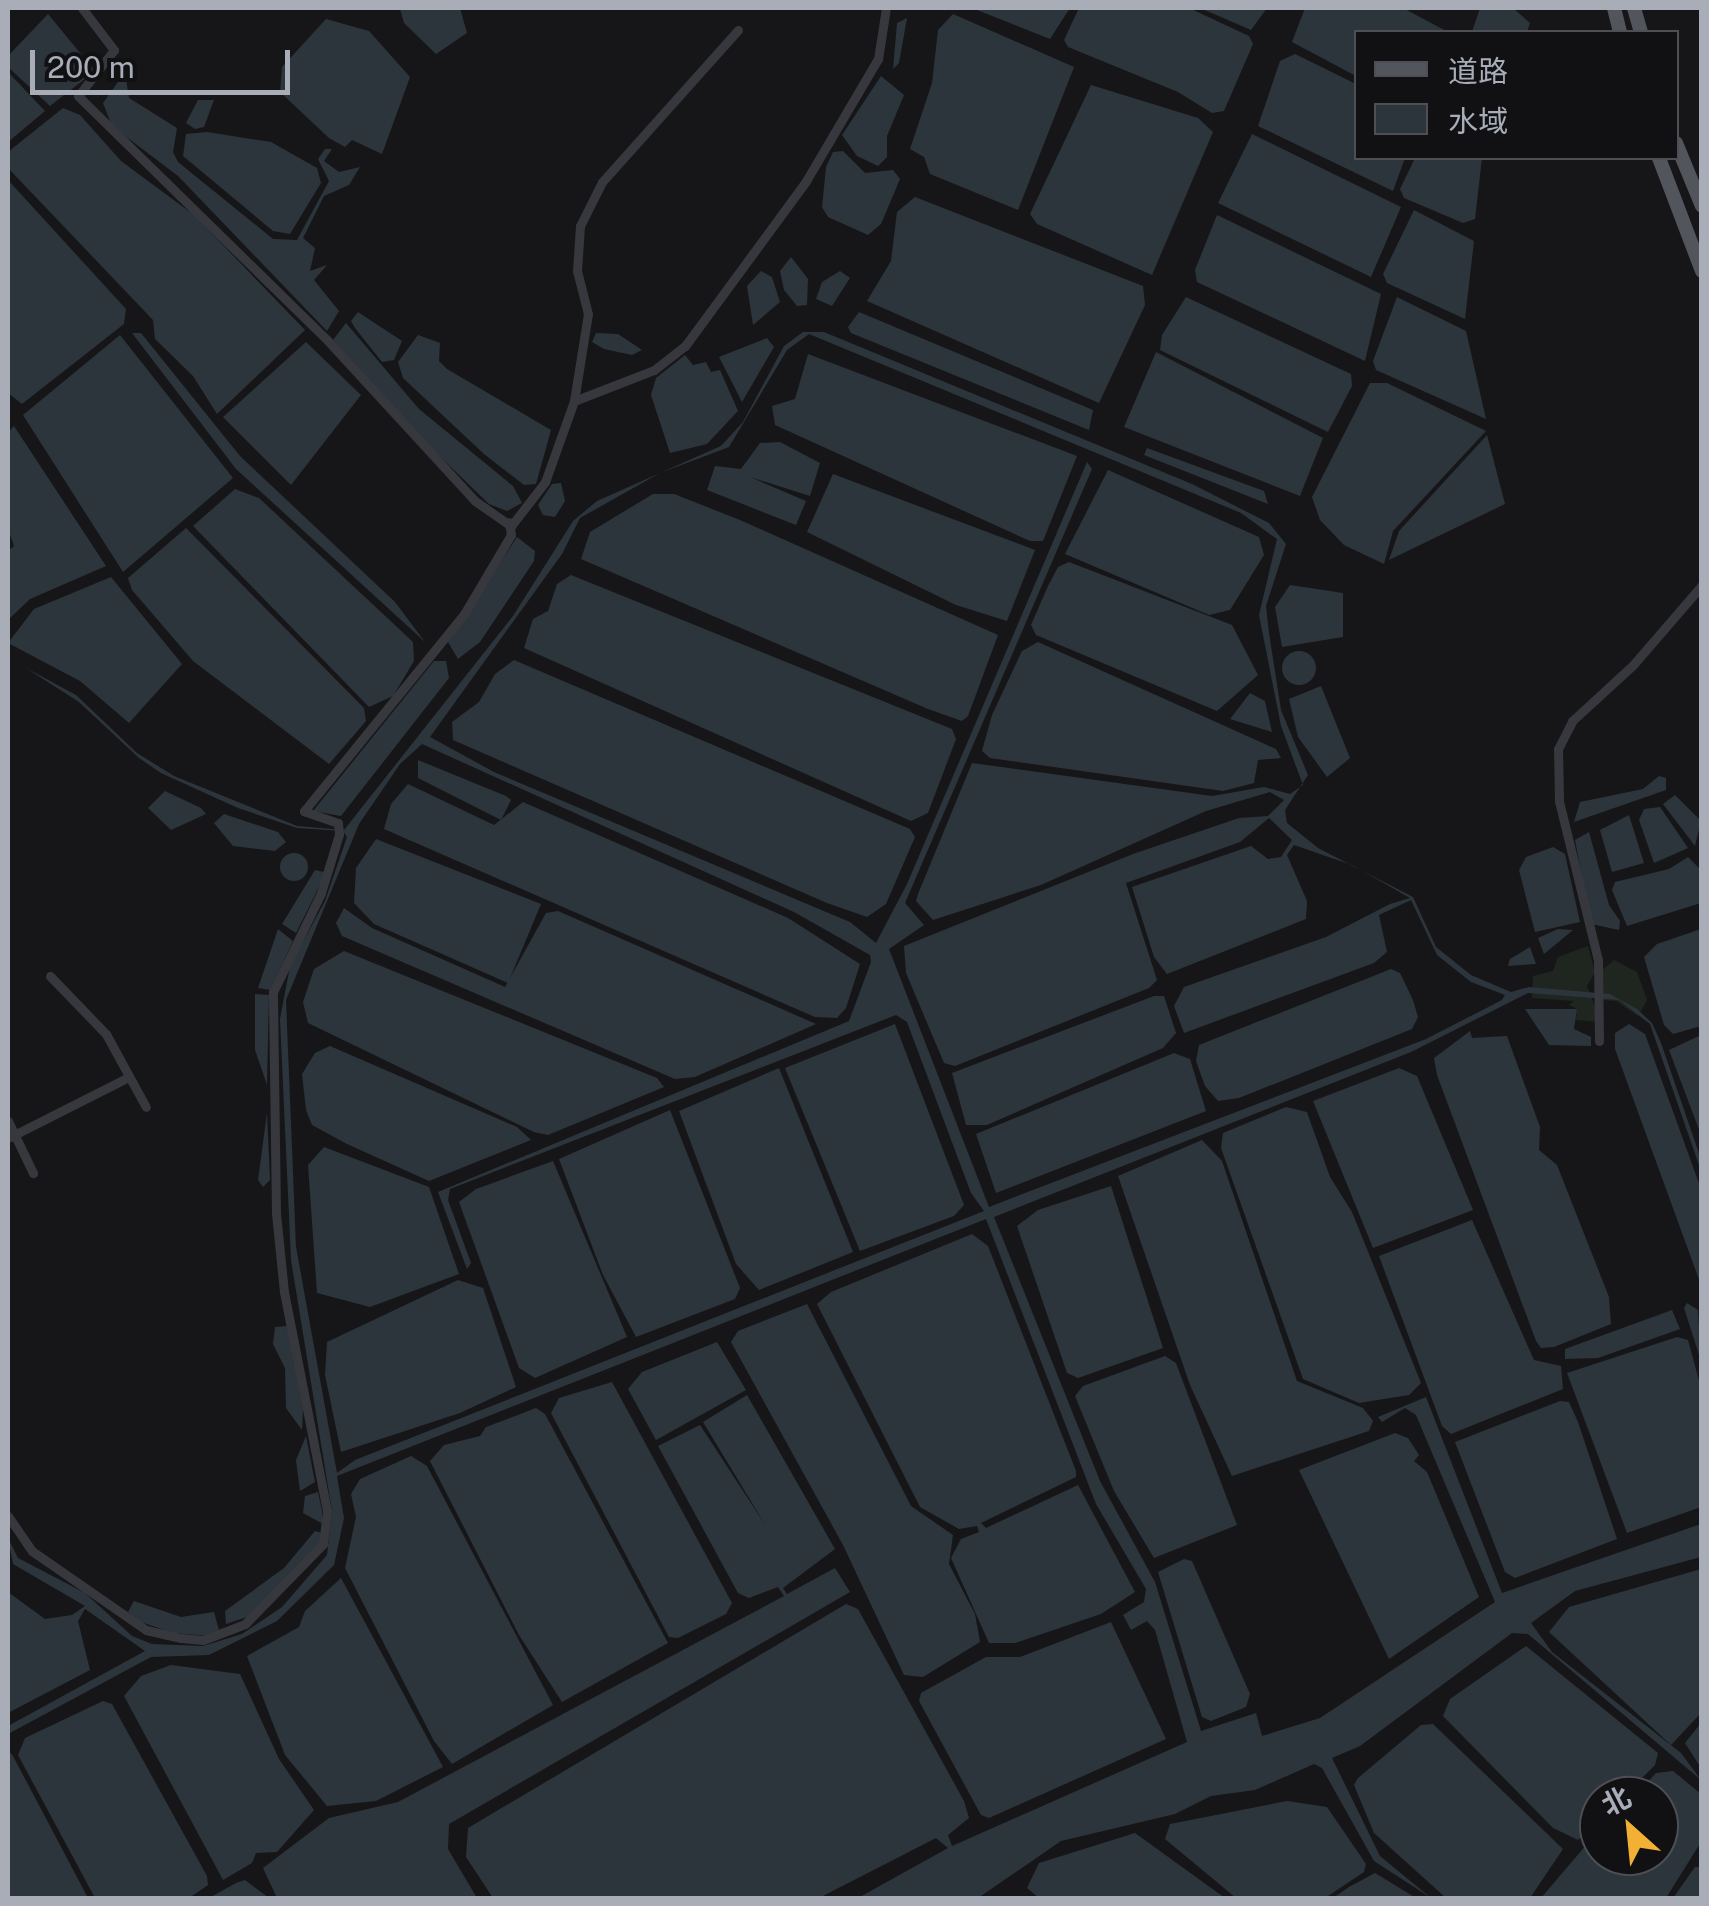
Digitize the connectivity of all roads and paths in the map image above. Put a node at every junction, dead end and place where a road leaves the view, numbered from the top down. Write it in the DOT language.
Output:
graph roads {
  1 [pos="82,8"];
  2 [pos="886,8"];
  3 [pos="738,30"];
  4 [pos="1679,149"];
  5 [pos="1659,160"];
  6 [pos="1702,206"];
  7 [pos="1702,272"];
  8 [pos="574,400"];
  9 [pos="510,524"];
  10 [pos="1702,585"];
  11 [pos="50,976"];
  12 [pos="1600,1041"];
  13 [pos="127,1078"];
  14 [pos="146,1107"];
  15 [pos="8,1120"];
  16 [pos="11,1136"];
  17 [pos="33,1173"];
  18 [pos="8,1516"];
  1 -- 9 [label="street"];
  2 -- 8 [label="street"];
  3 -- 8 [label="street"];
  4 -- 6 [label="main road"];
  5 -- 7 [label="main road"];
  8 -- 9 [label="street"];
  9 -- 18 [label="street"];
  10 -- 12 [label="street"];
  11 -- 13 [label="street"];
  13 -- 14 [label="street"];
  13 -- 16 [label="street"];
  15 -- 16 [label="street"];
  16 -- 17 [label="street"];
}
